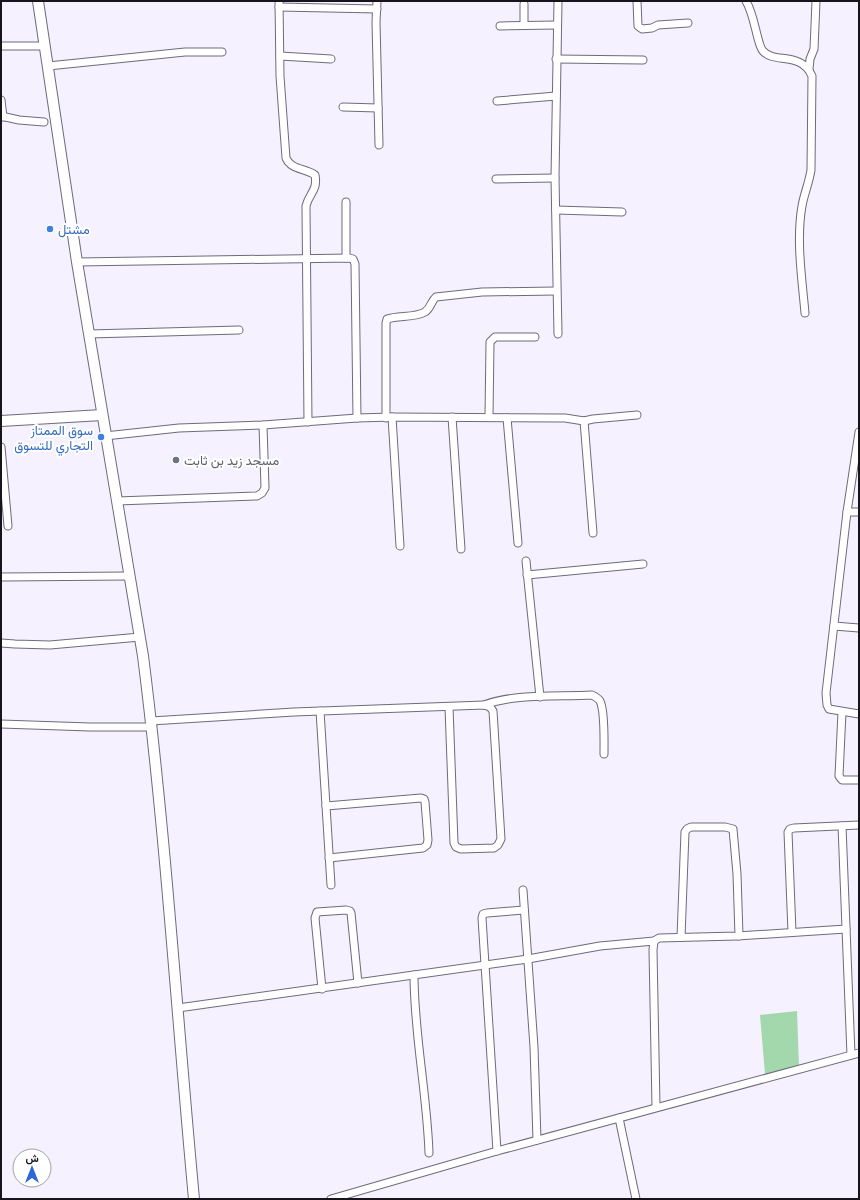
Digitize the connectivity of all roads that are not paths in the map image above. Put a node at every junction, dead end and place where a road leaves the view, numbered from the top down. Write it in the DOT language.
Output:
graph roads {
  1 [pos="38,1"];
  2 [pos="377,1"];
  3 [pos="558,1"];
  4 [pos="638,1"];
  5 [pos="746,1"];
  6 [pos="816,1"];
  7 [pos="279,4"];
  8 [pos="524,4"];
  9 [pos="377,9"];
  10 [pos="688,23"];
  11 [pos="557,25"];
  12 [pos="500,26"];
  13 [pos="524,26"];
  14 [pos="1,46"];
  15 [pos="44,46"];
  16 [pos="222,52"];
  17 [pos="280,56"];
  18 [pos="331,59"];
  19 [pos="556,59"];
  20 [pos="643,60"];
  21 [pos="48,66"];
  22 [pos="810,70"];
  23 [pos="556,96"];
  24 [pos="1,100"];
  25 [pos="497,101"];
  26 [pos="344,106"];
  27 [pos="378,108"];
  28 [pos="2,117"];
  29 [pos="44,122"];
  30 [pos="378,146"];
  31 [pos="555,178"];
  32 [pos="496,180"];
  33 [pos="346,202"];
  34 [pos="556,210"];
  35 [pos="622,212"];
  36 [pos="346,258"];
  37 [pos="306,259"];
  38 [pos="77,262"];
  39 [pos="556,291"];
  40 [pos="805,313"];
  41 [pos="240,330"];
  42 [pos="88,334"];
  43 [pos="558,334"];
  44 [pos="535,337"];
  45 [pos="102,414"];
  46 [pos="637,416"];
  47 [pos="389,417"];
  48 [pos="489,417"];
  49 [pos="357,418"];
  50 [pos="452,418"];
  51 [pos="507,418"];
  52 [pos="1,421"];
  53 [pos="584,421"];
  54 [pos="308,422"];
  55 [pos="263,425"];
  56 [pos="859,432"];
  57 [pos="105,436"];
  58 [pos="1,447"];
  59 [pos="857,460"];
  60 [pos="117,501"];
  61 [pos="847,512"];
  62 [pos="859,512"];
  63 [pos="8,526"];
  64 [pos="593,533"];
  65 [pos="518,543"];
  66 [pos="400,546"];
  67 [pos="461,549"];
  68 [pos="526,561"];
  69 [pos="643,564"];
  70 [pos="527,575"];
  71 [pos="130,576"];
  72 [pos="1,577"];
  73 [pos="834,626"];
  74 [pos="859,628"];
  75 [pos="140,637"];
  76 [pos="1,643"];
  77 [pos="540,697"];
  78 [pos="484,706"];
  79 [pos="449,707"];
  80 [pos="320,711"];
  81 [pos="842,712"];
  82 [pos="859,714"];
  83 [pos="1,724"];
  84 [pos="151,724"];
  85 [pos="604,754"];
  86 [pos="859,780"];
  87 [pos="326,806"];
  88 [pos="859,825"];
  89 [pos="842,826"];
  90 [pos="329,858"];
  91 [pos="331,885"];
  92 [pos="523,890"];
  93 [pos="524,910"];
  94 [pos="846,929"];
  95 [pos="792,932"];
  96 [pos="739,936"];
  97 [pos="681,938"];
  98 [pos="654,941"];
  99 [pos="528,959"];
  100 [pos="484,964"];
  101 [pos="414,975"];
  102 [pos="358,983"];
  103 [pos="322,988"];
  104 [pos="178,1008"];
  105 [pos="859,1053"];
  106 [pos="851,1055"];
  107 [pos="656,1108"];
  108 [pos="619,1118"];
  109 [pos="537,1140"];
  110 [pos="497,1151"];
  111 [pos="429,1153"];
  112 [pos="194,1199"];
  113 [pos="331,1199"];
  114 [pos="636,1199"];
  1 -- 15 [label="main road"];
  2 -- 9 [label="street"];
  3 -- 11 [label="street"];
  4 -- 10 [label="street"];
  5 -- 22 [label="street"];
  6 -- 22 [label="street"];
  7 -- 9 [label="street"];
  7 -- 17 [label="street"];
  8 -- 13 [label="street"];
  9 -- 27 [label="street"];
  11 -- 13 [label="street"];
  11 -- 19 [label="street"];
  12 -- 13 [label="street"];
  14 -- 15 [label="street"];
  15 -- 21 [label="main road"];
  16 -- 21 [label="street"];
  17 -- 18 [label="street"];
  17 -- 37 [label="street"];
  19 -- 20 [label="street"];
  19 -- 23 [label="street"];
  21 -- 38 [label="main road"];
  22 -- 40 [label="street"];
  23 -- 25 [label="street"];
  23 -- 31 [label="street"];
  24 -- 28 [label="street"];
  26 -- 27 [label="street"];
  27 -- 30 [label="street"];
  28 -- 29 [label="street"];
  31 -- 32 [label="street"];
  31 -- 34 [label="street"];
  33 -- 36 [label="street"];
  34 -- 35 [label="street"];
  34 -- 39 [label="street"];
  36 -- 37 [label="street"];
  36 -- 49 [label="street"];
  37 -- 38 [label="street"];
  37 -- 54 [label="street"];
  38 -- 42 [label="main road"];
  39 -- 43 [label="street"];
  39 -- 47 [label="street"];
  41 -- 42 [label="street"];
  42 -- 45 [label="main road"];
  44 -- 48 [label="street"];
  45 -- 52 [label="main road"];
  45 -- 57 [label="main road"];
  46 -- 53 [label="street"];
  47 -- 49 [label="street"];
  47 -- 50 [label="street"];
  47 -- 66 [label="street"];
  48 -- 50 [label="street"];
  48 -- 51 [label="street"];
  49 -- 54 [label="street"];
  50 -- 67 [label="street"];
  51 -- 53 [label="street"];
  51 -- 65 [label="street"];
  53 -- 64 [label="street"];
  54 -- 55 [label="street"];
  55 -- 57 [label="street"];
  55 -- 60 [label="street"];
  56 -- 59 [label="street"];
  57 -- 60 [label="main road"];
  58 -- 63 [label="street"];
  59 -- 61 [label="street"];
  60 -- 71 [label="main road"];
  61 -- 62 [label="street"];
  61 -- 73 [label="street"];
  68 -- 70 [label="street"];
  69 -- 70 [label="street"];
  70 -- 77 [label="street"];
  71 -- 72 [label="street"];
  71 -- 75 [label="main road"];
  73 -- 74 [label="street"];
  73 -- 81 [label="street"];
  75 -- 76 [label="street"];
  75 -- 84 [label="main road"];
  77 -- 78 [label="street"];
  77 -- 85 [label="street"];
  78 -- 79 [label="street"];
  78 -- 79 [label="street"];
  79 -- 80 [label="street"];
  80 -- 84 [label="street"];
  80 -- 87 [label="street"];
  81 -- 82 [label="street"];
  81 -- 86 [label="street"];
  83 -- 84 [label="street"];
  84 -- 104 [label="main road"];
  87 -- 90 [label="street"];
  87 -- 90 [label="street"];
  88 -- 89 [label="street"];
  89 -- 94 [label="street"];
  89 -- 95 [label="street"];
  90 -- 91 [label="street"];
  92 -- 93 [label="street"];
  93 -- 99 [label="street"];
  93 -- 100 [label="street"];
  94 -- 95 [label="street"];
  94 -- 106 [label="street"];
  95 -- 96 [label="street"];
  96 -- 97 [label="street"];
  96 -- 97 [label="street"];
  97 -- 98 [label="street"];
  98 -- 99 [label="street"];
  98 -- 107 [label="street"];
  99 -- 100 [label="street"];
  99 -- 109 [label="street"];
  100 -- 101 [label="street"];
  100 -- 110 [label="street"];
  101 -- 102 [label="street"];
  101 -- 111 [label="street"];
  102 -- 103 [label="street"];
  102 -- 103 [label="street"];
  103 -- 104 [label="street"];
  104 -- 112 [label="main road"];
  105 -- 106 [label="street"];
  106 -- 107 [label="street"];
  107 -- 108 [label="street"];
  108 -- 109 [label="street"];
  108 -- 114 [label="street"];
  109 -- 110 [label="street"];
  110 -- 113 [label="street"];
}
